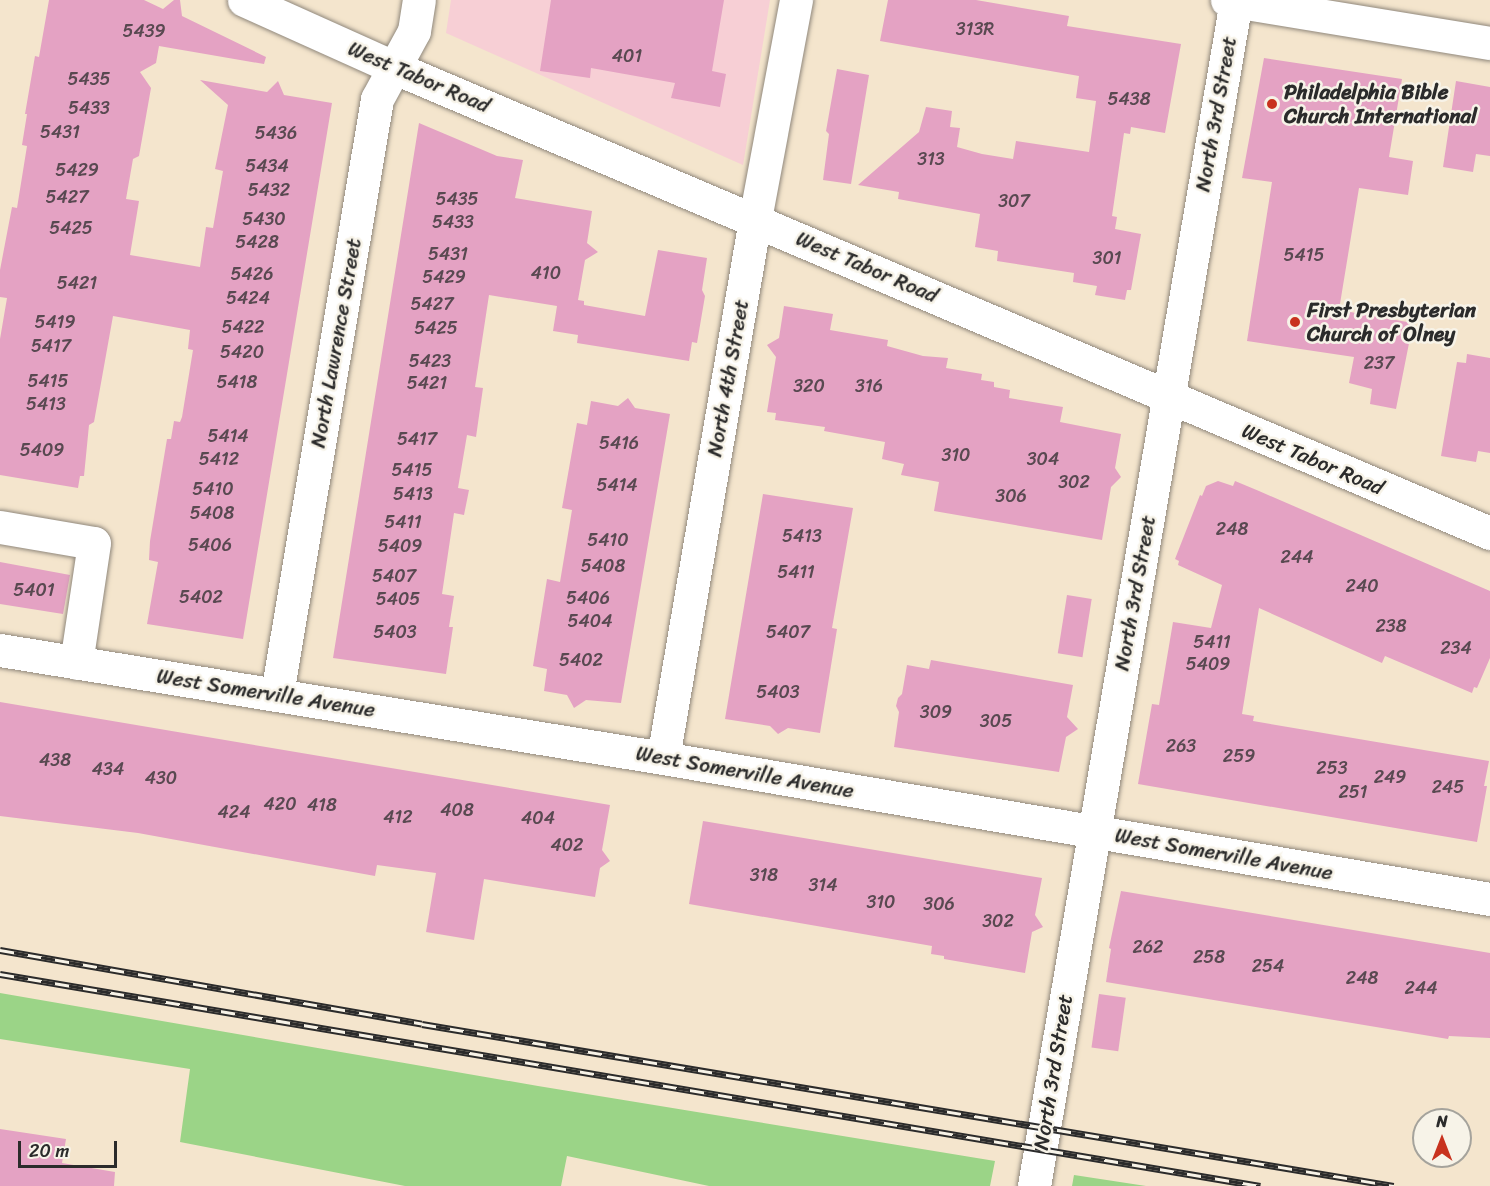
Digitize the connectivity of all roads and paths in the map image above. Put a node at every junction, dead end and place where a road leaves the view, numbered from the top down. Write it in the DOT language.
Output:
graph roads {
  1 [pos="244,0"];
  2 [pos="419,0"];
  3 [pos="796,0"];
  4 [pos="1233,0"];
  5 [pos="1490,43"];
  6 [pos="393,67"];
  7 [pos="755,219"];
  8 [pos="1169,398"];
  9 [pos="0,527"];
  10 [pos="1490,533"];
  11 [pos="0,650"];
  12 [pos="76,663"];
  13 [pos="276,694"];
  14 [pos="663,758"];
  15 [pos="1093,832"];
  16 [pos="1490,899"];
  17 [pos="1034,1186"];
  1 -- 6 [label="street, West Tabor Road"];
  2 -- 6 [label="street, North Lawrence Street"];
  3 -- 7 [label="street, North 4th Street"];
  4 -- 5 [label="street"];
  4 -- 8 [label="street, North 3rd Street"];
  6 -- 7 [label="street, West Tabor Road"];
  6 -- 13 [label="street, North Lawrence Street"];
  7 -- 8 [label="street, West Tabor Road"];
  7 -- 14 [label="street, North 4th Street"];
  8 -- 10 [label="street, West Tabor Road"];
  8 -- 15 [label="street, North 3rd Street"];
  9 -- 12 [label="street"];
  11 -- 12 [label="street, West Somerville Avenue"];
  12 -- 13 [label="street, West Somerville Avenue"];
  13 -- 14 [label="street, West Somerville Avenue"];
  14 -- 15 [label="street, West Somerville Avenue"];
  15 -- 16 [label="street, West Somerville Avenue"];
  15 -- 17 [label="street, North 3rd Street"];
}
